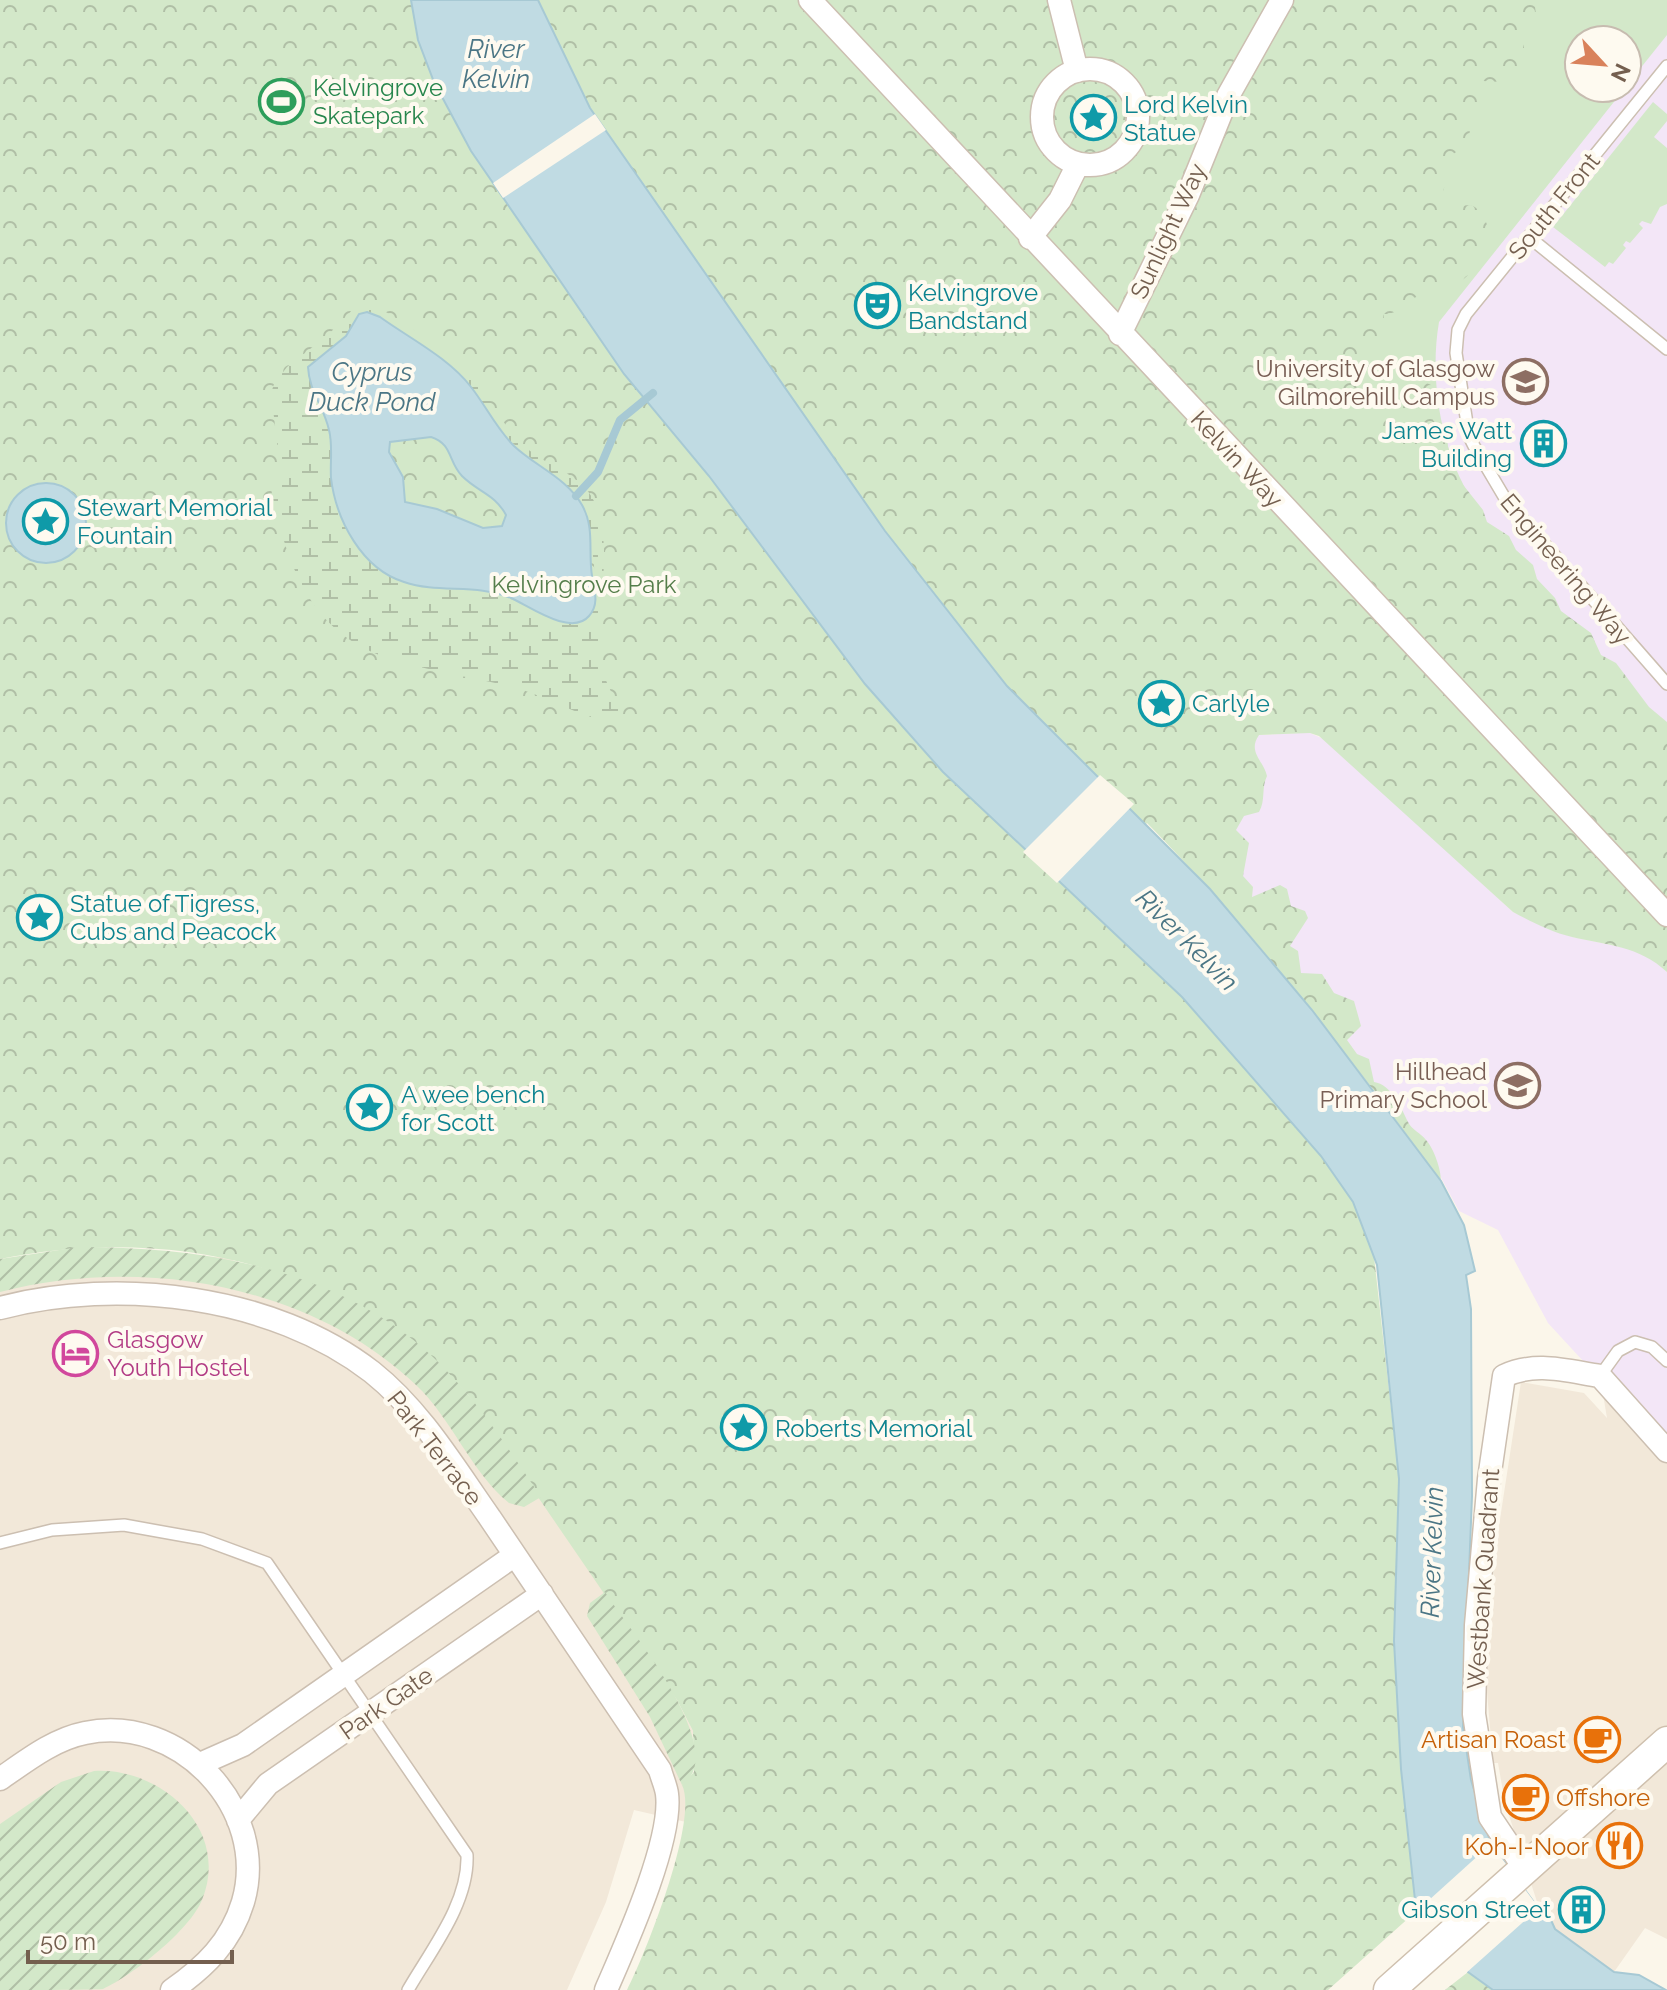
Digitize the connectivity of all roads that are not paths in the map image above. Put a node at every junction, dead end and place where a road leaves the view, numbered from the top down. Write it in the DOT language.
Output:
graph roads {
  1 [pos="810,0"];
  2 [pos="1059,0"];
  3 [pos="1282,0"];
  4 [pos="1667,66"];
  5 [pos="1077,71"];
  6 [pos="1078,164"];
  7 [pos="1529,237"];
  8 [pos="1030,238"];
  9 [pos="1120,334"];
  10 [pos="1667,349"];
  11 [pos="1456,353"];
  12 [pos="1667,684"];
  13 [pos="1667,915"];
  14 [pos="0,1308"];
  15 [pos="1667,1361"];
  16 [pos="1600,1376"];
  17 [pos="1667,1451"];
  18 [pos="0,1543"];
  19 [pos="515,1555"];
  20 [pos="542,1594"];
  21 [pos="342,1675"];
  22 [pos="370,1715"];
  23 [pos="1667,1742"];
  24 [pos="200,1764"];
  25 [pos="0,1779"];
  26 [pos="238,1820"];
  27 [pos="1521,1873"];
  28 [pos="1400,1980"];
  29 [pos="172,1990"];
  30 [pos="408,1990"];
  31 [pos="606,1990"];
  1 -- 8 [label="street, Kelvin Way"];
  2 -- 5 [label="street"];
  3 -- 9 [label="street, Sunlight Way"];
  4 -- 7 [label="lane, South Front"];
  5 -- 6 [label="street"];
  5 -- 6 [label="street"];
  6 -- 8 [label="street"];
  7 -- 10 [label="lane"];
  7 -- 11 [label="lane, South Front"];
  8 -- 9 [label="street, Kelvin Way"];
  9 -- 13 [label="street, Kelvin Way"];
  11 -- 12 [label="lane, Engineering Way"];
  14 -- 19 [label="street, Park Terrace"];
  15 -- 16 [label="lane"];
  16 -- 17 [label="street"];
  16 -- 27 [label="street, Westbank Quadrant"];
  18 -- 21 [label="lane"];
  19 -- 20 [label="street, Park Terrace"];
  19 -- 21 [label="street, Park Gate"];
  20 -- 22 [label="street, Park Gate"];
  20 -- 31 [label="street, Park Terrace"];
  21 -- 22 [label="lane"];
  21 -- 24 [label="street, Park Gate"];
  22 -- 26 [label="street, Park Gate"];
  22 -- 30 [label="lane"];
  23 -- 27 [label="street"];
  24 -- 25 [label="street"];
  24 -- 26 [label="street"];
  26 -- 29 [label="street"];
  27 -- 28 [label="street"];
}
